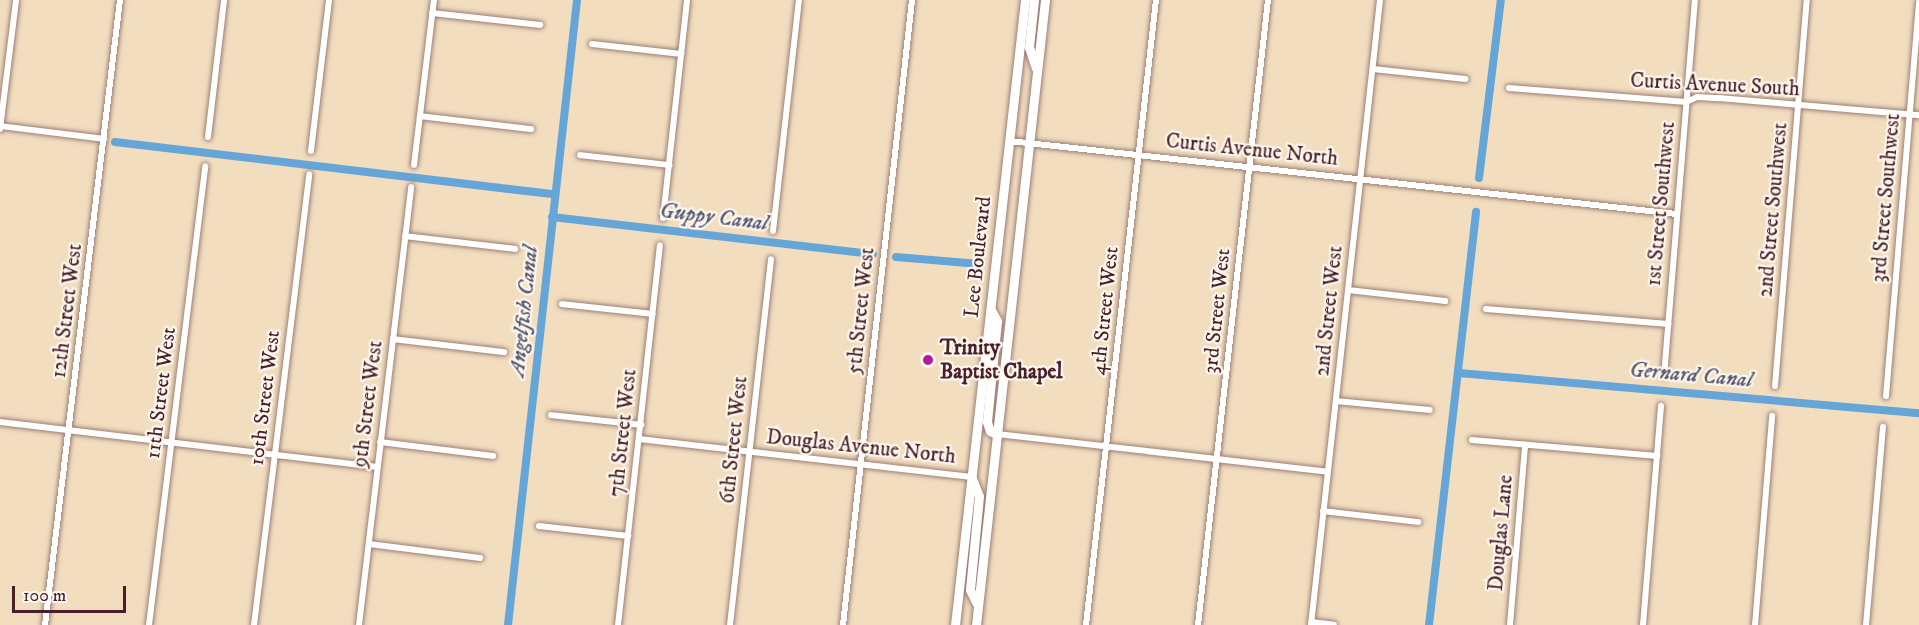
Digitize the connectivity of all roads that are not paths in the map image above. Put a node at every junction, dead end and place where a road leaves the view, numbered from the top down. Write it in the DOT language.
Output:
graph roads {
  1 [pos="16,0"];
  2 [pos="120,0"];
  3 [pos="224,0"];
  4 [pos="329,0"];
  5 [pos="434,0"];
  6 [pos="687,0"];
  7 [pos="800,0"];
  8 [pos="912,0"];
  9 [pos="1025,0"];
  10 [pos="1034,0"];
  11 [pos="1045,0"];
  12 [pos="1156,0"];
  13 [pos="1268,0"];
  14 [pos="1380,0"];
  15 [pos="1695,0"];
  16 [pos="1807,0"];
  17 [pos="1919,2"];
  18 [pos="432,13"];
  19 [pos="540,25"];
  20 [pos="592,44"];
  21 [pos="681,54"];
  22 [pos="1373,69"];
  23 [pos="1037,70"];
  24 [pos="1465,79"];
  25 [pos="1509,88"];
  26 [pos="1686,102"];
  27 [pos="1798,105"];
  28 [pos="1910,114"];
  29 [pos="1919,115"];
  30 [pos="420,116"];
  31 [pos="0,127"];
  32 [pos="531,129"];
  33 [pos="208,136"];
  34 [pos="104,139"];
  35 [pos="1009,141"];
  36 [pos="1030,142"];
  37 [pos="311,151"];
  38 [pos="1139,154"];
  39 [pos="580,155"];
  40 [pos="414,165"];
  41 [pos="669,165"];
  42 [pos="205,166"];
  43 [pos="1250,167"];
  44 [pos="309,174"];
  45 [pos="1360,179"];
  46 [pos="411,187"];
  47 [pos="1677,214"];
  48 [pos="663,218"];
  49 [pos="773,231"];
  50 [pos="405,236"];
  51 [pos="660,245"];
  52 [pos="515,249"];
  53 [pos="771,260"];
  54 [pos="1348,290"];
  55 [pos="1445,301"];
  56 [pos="562,304"];
  57 [pos="990,308"];
  58 [pos="1486,309"];
  59 [pos="652,314"];
  60 [pos="1668,324"];
  61 [pos="393,339"];
  62 [pos="504,352"];
  63 [pos="1664,376"];
  64 [pos="1775,386"];
  65 [pos="1886,396"];
  66 [pos="1336,401"];
  67 [pos="1661,406"];
  68 [pos="1430,410"];
  69 [pos="551,416"];
  70 [pos="1772,416"];
  71 [pos="0,422"];
  72 [pos="640,425"];
  73 [pos="1883,427"];
  74 [pos="69,431"];
  75 [pos="997,434"];
  76 [pos="639,439"];
  77 [pos="1472,440"];
  78 [pos="380,442"];
  79 [pos="172,443"];
  80 [pos="1525,445"];
  81 [pos="1106,447"];
  82 [pos="750,452"];
  83 [pos="275,455"];
  84 [pos="494,456"];
  85 [pos="1657,456"];
  86 [pos="1217,459"];
  87 [pos="861,464"];
  88 [pos="377,467"];
  89 [pos="1328,472"];
  90 [pos="972,477"];
  91 [pos="1323,512"];
  92 [pos="1418,522"];
  93 [pos="538,526"];
  94 [pos="628,536"];
  95 [pos="369,544"];
  96 [pos="480,558"];
  97 [pos="978,607"];
  98 [pos="1311,624"];
  99 [pos="45,625"];
  100 [pos="149,625"];
  101 [pos="254,625"];
  102 [pos="359,625"];
  103 [pos="618,625"];
  104 [pos="730,625"];
  105 [pos="843,625"];
  106 [pos="955,625"];
  107 [pos="976,625"];
  108 [pos="1086,625"];
  109 [pos="1198,625"];
  110 [pos="1334,625"];
  111 [pos="1510,625"];
  112 [pos="1643,625"];
  113 [pos="1755,625"];
  114 [pos="1866,625"];
  1 -- 31 [label="street"];
  2 -- 34 [label="street, 12th Street West"];
  3 -- 33 [label="street"];
  4 -- 37 [label="street"];
  5 -- 18 [label="street"];
  6 -- 21 [label="street"];
  7 -- 49 [label="street"];
  8 -- 87 [label="street, 5th Street West"];
  9 -- 35 [label="main road, Lee Boulevard"];
  10 -- 23 [label="main road"];
  11 -- 23 [label="main road, Lee Boulevard"];
  12 -- 38 [label="street, 4th Street West"];
  13 -- 43 [label="street, 3rd Street West"];
  14 -- 22 [label="street, 2nd Street West"];
  15 -- 26 [label="street, 1st Street Southwest"];
  16 -- 27 [label="street, 2nd Street Southwest"];
  17 -- 28 [label="street, 3rd Street Southwest"];
  18 -- 19 [label="street"];
  18 -- 30 [label="street"];
  20 -- 21 [label="street"];
  21 -- 41 [label="street"];
  22 -- 24 [label="street"];
  22 -- 45 [label="street, 2nd Street West"];
  23 -- 36 [label="main road, Lee Boulevard"];
  25 -- 26 [label="street, Curtis Avenue South"];
  26 -- 27 [label="street, Curtis Avenue South"];
  26 -- 47 [label="street, 1st Street Southwest"];
  27 -- 28 [label="street, Curtis Avenue South"];
  27 -- 64 [label="street, 2nd Street Southwest"];
  28 -- 29 [label="street, Curtis Avenue South"];
  28 -- 65 [label="street, 3rd Street Southwest"];
  30 -- 32 [label="street"];
  30 -- 40 [label="street"];
  31 -- 34 [label="street"];
  34 -- 74 [label="street, 12th Street West"];
  35 -- 36 [label="street, Curtis Avenue North"];
  35 -- 57 [label="main road, Lee Boulevard"];
  36 -- 38 [label="street, Curtis Avenue North"];
  36 -- 75 [label="main road, Lee Boulevard"];
  38 -- 43 [label="street, Curtis Avenue North"];
  38 -- 81 [label="street, 4th Street West"];
  39 -- 41 [label="street"];
  41 -- 48 [label="street"];
  42 -- 79 [label="street, 11th Street West"];
  43 -- 45 [label="street, Curtis Avenue North"];
  43 -- 86 [label="street, 3rd Street West"];
  44 -- 83 [label="street, 10th Street West"];
  45 -- 47 [label="street, Curtis Avenue North"];
  45 -- 54 [label="street, 2nd Street West"];
  46 -- 50 [label="street, 9th Street West"];
  47 -- 60 [label="street, 1st Street Southwest"];
  50 -- 52 [label="street"];
  50 -- 61 [label="street, 9th Street West"];
  51 -- 59 [label="street, 7th Street West"];
  53 -- 82 [label="street, 6th Street West"];
  54 -- 55 [label="street"];
  54 -- 66 [label="street, 2nd Street West"];
  56 -- 59 [label="street"];
  57 -- 75 [label="main road"];
  57 -- 90 [label="main road, Lee Boulevard"];
  58 -- 60 [label="street"];
  59 -- 72 [label="street, 7th Street West"];
  60 -- 63 [label="street, 1st Street Southwest"];
  61 -- 62 [label="street"];
  61 -- 78 [label="street, 9th Street West"];
  66 -- 68 [label="street"];
  66 -- 89 [label="street, 2nd Street West"];
  67 -- 85 [label="street"];
  69 -- 72 [label="street"];
  70 -- 113 [label="street"];
  71 -- 74 [label="street"];
  72 -- 76 [label="street, 7th Street West"];
  73 -- 114 [label="street"];
  74 -- 79 [label="street"];
  74 -- 99 [label="street, 12th Street West"];
  75 -- 81 [label="street"];
  75 -- 97 [label="main road, Lee Boulevard"];
  76 -- 82 [label="street, Douglas Avenue North"];
  76 -- 94 [label="street, 7th Street West"];
  77 -- 80 [label="street"];
  78 -- 84 [label="street"];
  78 -- 88 [label="street, 9th Street West"];
  79 -- 83 [label="street"];
  79 -- 100 [label="street, 11th Street West"];
  80 -- 85 [label="street"];
  80 -- 111 [label="street, Douglas Lane"];
  81 -- 86 [label="street"];
  81 -- 108 [label="street, 4th Street West"];
  82 -- 87 [label="street, Douglas Avenue North"];
  82 -- 104 [label="street, 6th Street West"];
  83 -- 88 [label="street"];
  83 -- 101 [label="street, 10th Street West"];
  85 -- 112 [label="street"];
  86 -- 89 [label="street"];
  86 -- 109 [label="street, 3rd Street West"];
  87 -- 90 [label="street, Douglas Avenue North"];
  87 -- 105 [label="street, 5th Street West"];
  88 -- 95 [label="street, 9th Street West"];
  89 -- 91 [label="street, 2nd Street West"];
  90 -- 97 [label="main road"];
  90 -- 106 [label="main road, Lee Boulevard"];
  91 -- 92 [label="street"];
  91 -- 98 [label="street, 2nd Street West"];
  93 -- 94 [label="street"];
  94 -- 103 [label="street, 7th Street West"];
  95 -- 96 [label="street"];
  95 -- 102 [label="street, 9th Street West"];
  97 -- 107 [label="main road, Lee Boulevard"];
  98 -- 110 [label="street"];
}
